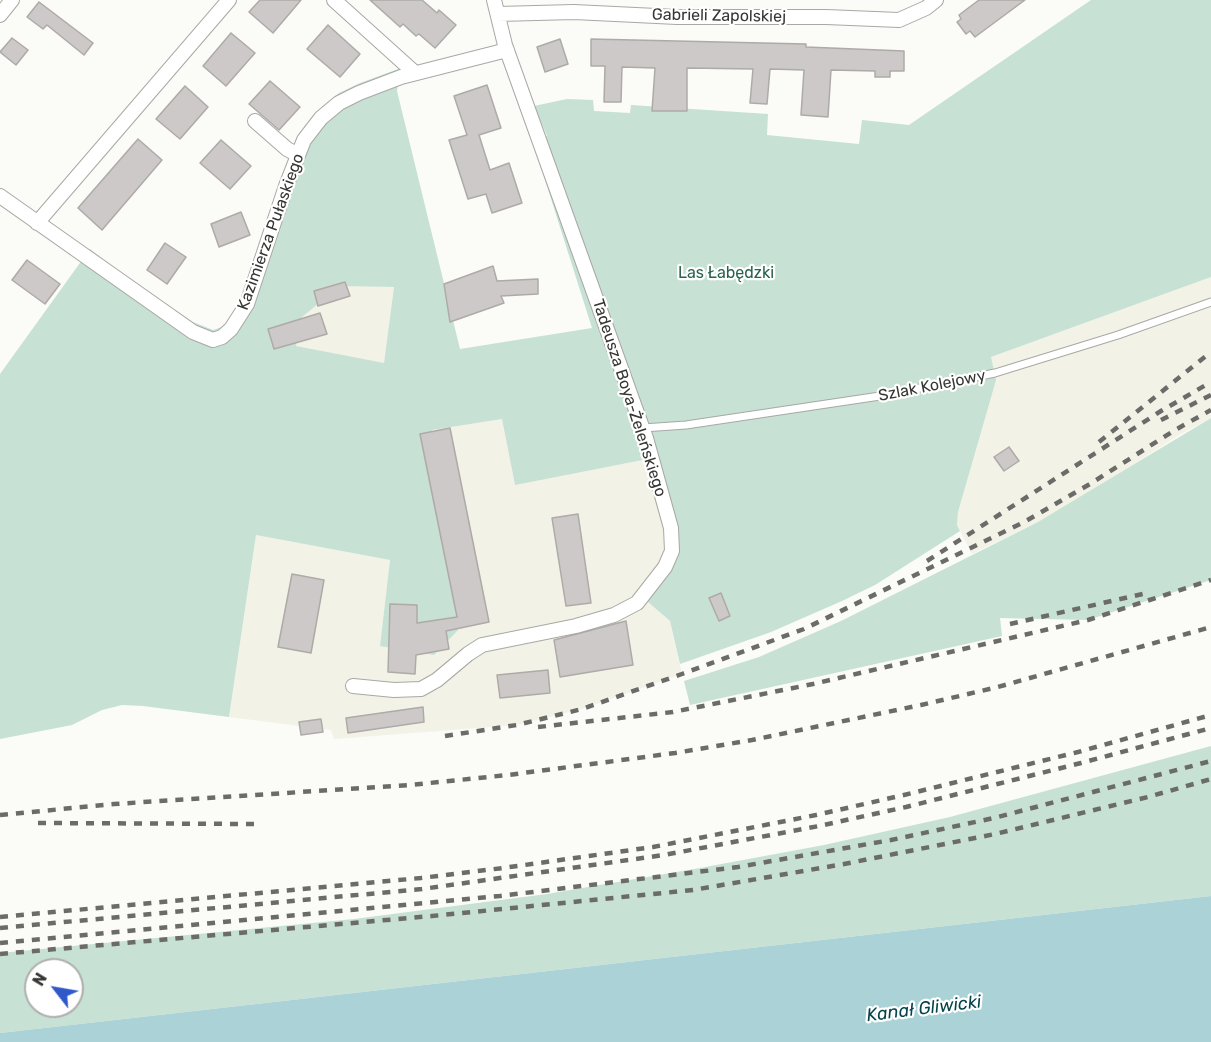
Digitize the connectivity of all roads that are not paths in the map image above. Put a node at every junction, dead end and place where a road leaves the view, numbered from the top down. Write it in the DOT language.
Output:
graph roads {
  1 [pos="12,0"];
  2 [pos="229,0"];
  3 [pos="334,0"];
  4 [pos="494,0"];
  5 [pos="936,0"];
  6 [pos="498,14"];
  7 [pos="0,15"];
  8 [pos="507,50"];
  9 [pos="415,73"];
  10 [pos="255,121"];
  11 [pos="298,155"];
  12 [pos="0,196"];
  13 [pos="37,223"];
  14 [pos="1211,302"];
  15 [pos="643,428"];
  16 [pos="354,687"];
  1 -- 7 [label="street"];
  2 -- 13 [label="street"];
  3 -- 9 [label="street"];
  4 -- 6 [label="street, Tadeusza Boya-Żeleńskiego"];
  5 -- 6 [label="street, Gabrieli Zapolskiej"];
  6 -- 8 [label="street, Tadeusza Boya-Żeleńskiego"];
  8 -- 9 [label="street, Kazimierza Pułaskiego"];
  8 -- 15 [label="street, Tadeusza Boya-Żeleńskiego"];
  9 -- 11 [label="street, Kazimierza Pułaskiego"];
  10 -- 11 [label="street"];
  11 -- 13 [label="street, Kazimierza Pułaskiego"];
  12 -- 13 [label="street, Kazimierza Pułaskiego"];
  14 -- 15 [label="lane, Szlak Kolejowy"];
  15 -- 16 [label="street, Tadeusza Boya-Żeleńskiego"];
}
